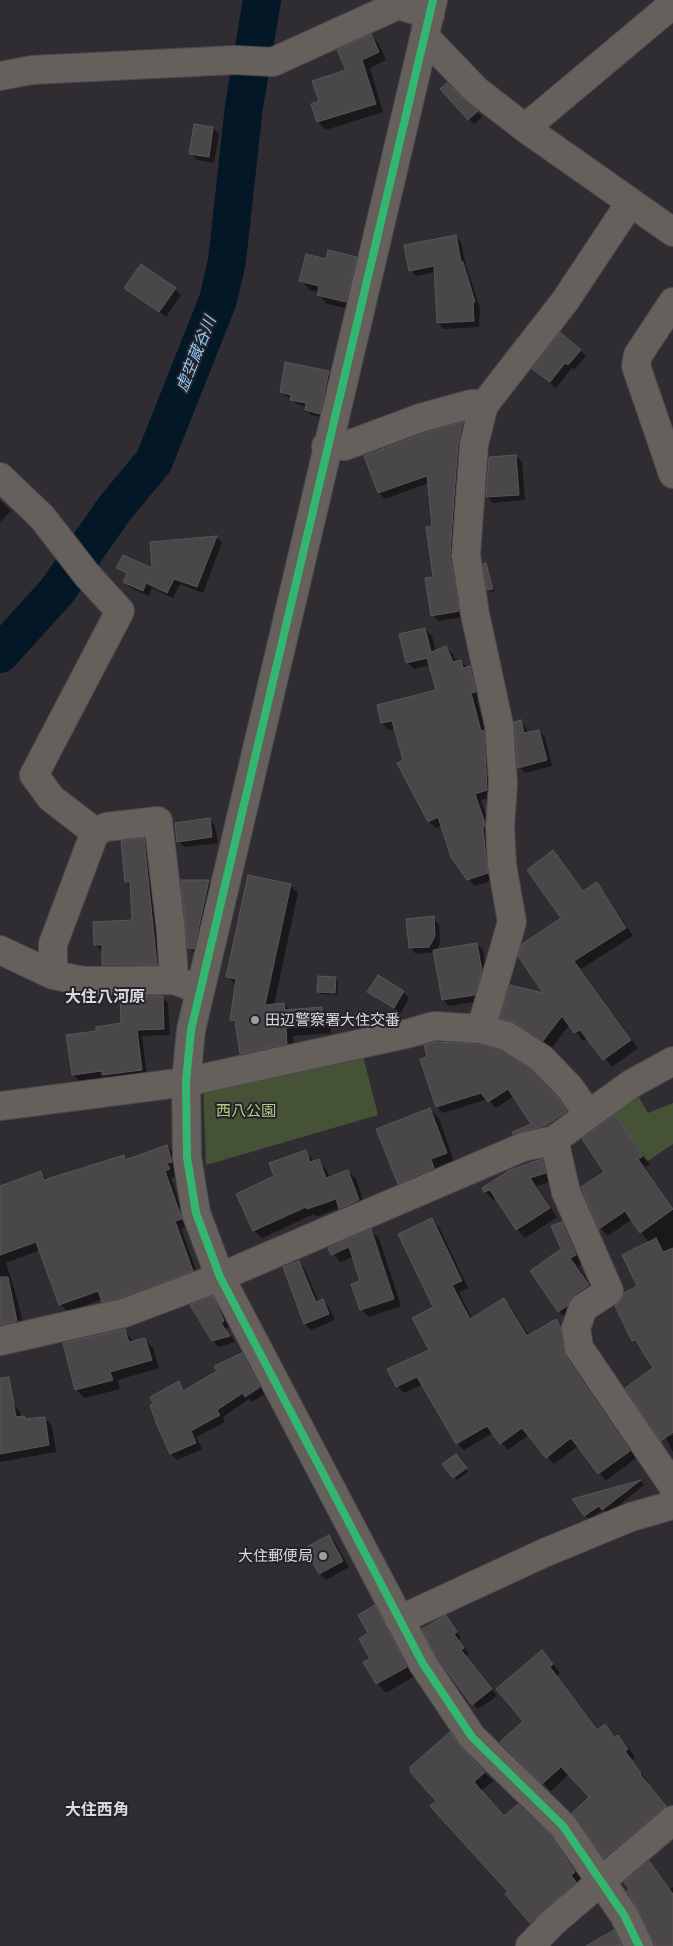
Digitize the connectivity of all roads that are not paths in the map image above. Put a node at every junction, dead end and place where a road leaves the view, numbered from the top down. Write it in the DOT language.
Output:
graph roads {
  1 [pos="673,4"];
  2 [pos="429,17"];
  3 [pos="0,76"];
  4 [pos="525,128"];
  5 [pos="630,204"];
  6 [pos="673,232"];
  7 [pos="673,302"];
  8 [pos="484,405"];
  9 [pos="326,446"];
  10 [pos="673,474"];
  11 [pos="0,477"];
  12 [pos="95,832"];
  13 [pos="0,950"];
  14 [pos="53,975"];
  15 [pos="174,980"];
  16 [pos="201,990"];
  17 [pos="481,1029"];
  18 [pos="673,1061"];
  19 [pos="186,1082"];
  20 [pos="0,1106"];
  21 [pos="588,1114"];
  22 [pos="554,1140"];
  23 [pos="220,1277"];
  24 [pos="0,1341"];
  25 [pos="673,1486"];
  26 [pos="673,1505"];
  27 [pos="399,1620"];
  28 [pos="673,1820"];
  29 [pos="601,1880"];
  30 [pos="530,1946"];
  31 [pos="639,1946"];
  1 -- 4 [label="street"];
  2 -- 3 [label="street"];
  2 -- 4 [label="street"];
  2 -- 9 [label="street"];
  4 -- 5 [label="street"];
  5 -- 6 [label="street"];
  5 -- 8 [label="street"];
  7 -- 10 [label="street"];
  8 -- 9 [label="street"];
  8 -- 17 [label="street"];
  9 -- 16 [label="street"];
  11 -- 12 [label="street"];
  12 -- 14 [label="street"];
  12 -- 15 [label="street"];
  13 -- 14 [label="street"];
  14 -- 15 [label="street"];
  15 -- 16 [label="street"];
  16 -- 19 [label="street"];
  17 -- 19 [label="street"];
  17 -- 21 [label="street"];
  18 -- 21 [label="street"];
  19 -- 20 [label="street"];
  19 -- 23 [label="street"];
  21 -- 22 [label="street"];
  22 -- 23 [label="street"];
  22 -- 25 [label="street"];
  23 -- 24 [label="street"];
  23 -- 27 [label="street"];
  26 -- 27 [label="street"];
  27 -- 29 [label="street"];
  28 -- 29 [label="street"];
  29 -- 30 [label="street"];
  29 -- 31 [label="street"];
}
